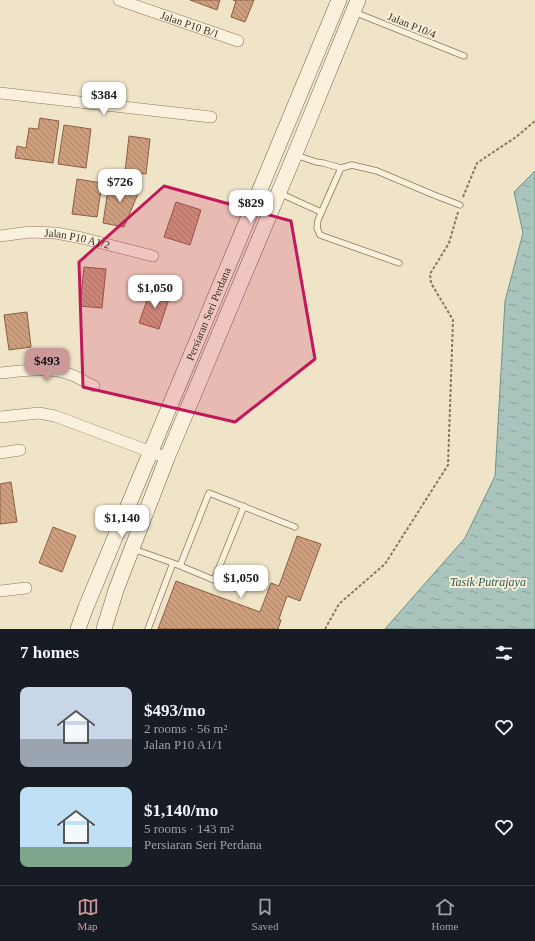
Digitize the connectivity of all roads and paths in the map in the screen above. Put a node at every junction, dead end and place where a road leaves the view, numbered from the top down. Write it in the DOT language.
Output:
graph roads {
  1 [pos="119,0"];
  2 [pos="339,0"];
  3 [pos="356,6"];
  4 [pos="238,41"];
  5 [pos="464,56"];
  6 [pos="0,93"];
  7 [pos="211,116"];
  8 [pos="535,121"];
  9 [pos="295,154"];
  10 [pos="341,168"];
  11 [pos="279,193"];
  12 [pos="460,205"];
  13 [pos="321,212"];
  14 [pos="0,236"];
  15 [pos="153,256"];
  16 [pos="399,263"];
  17 [pos="0,373"];
  18 [pos="94,386"];
  19 [pos="0,417"];
  20 [pos="20,450"];
  21 [pos="151,452"];
  22 [pos="0,453"];
  23 [pos="167,458"];
  24 [pos="244,506"];
  25 [pos="295,527"];
  26 [pos="132,549"];
  27 [pos="173,563"];
  28 [pos="180,566"];
  29 [pos="214,580"];
  30 [pos="26,588"];
  31 [pos="235,588"];
  32 [pos="0,591"];
  33 [pos="78,629"];
  34 [pos="104,629"];
  35 [pos="148,629"];
  36 [pos="325,629"];
  1 -- 4 [label="street, Jalan P10 B/1"];
  2 -- 21 [label="street, Persiaran Seri Perdana"];
  3 -- 5 [label="lane, Jalan P10/4"];
  3 -- 9 [label="street, Persiaran Seri Perdana"];
  6 -- 7 [label="street"];
  8 -- 12 [label="path"];
  9 -- 10 [label="lane"];
  9 -- 11 [label="street, Persiaran Seri Perdana"];
  10 -- 12 [label="lane"];
  10 -- 13 [label="lane"];
  11 -- 13 [label="lane"];
  11 -- 23 [label="street, Persiaran Seri Perdana"];
  12 -- 36 [label="path"];
  13 -- 16 [label="lane"];
  14 -- 15 [label="street, Jalan P10 A1/2"];
  17 -- 18 [label="street"];
  19 -- 21 [label="street"];
  20 -- 22 [label="street"];
  21 -- 23 [label="street"];
  21 -- 33 [label="street, Persiaran Seri Perdana"];
  23 -- 26 [label="street, Persiaran Seri Perdana"];
  24 -- 25 [label="lane"];
  24 -- 28 [label="lane"];
  24 -- 29 [label="lane"];
  26 -- 27 [label="lane"];
  26 -- 34 [label="street, Persiaran Seri Perdana"];
  27 -- 28 [label="lane"];
  27 -- 35 [label="lane"];
  28 -- 29 [label="lane"];
  29 -- 31 [label="lane"];
  30 -- 32 [label="street"];
}
